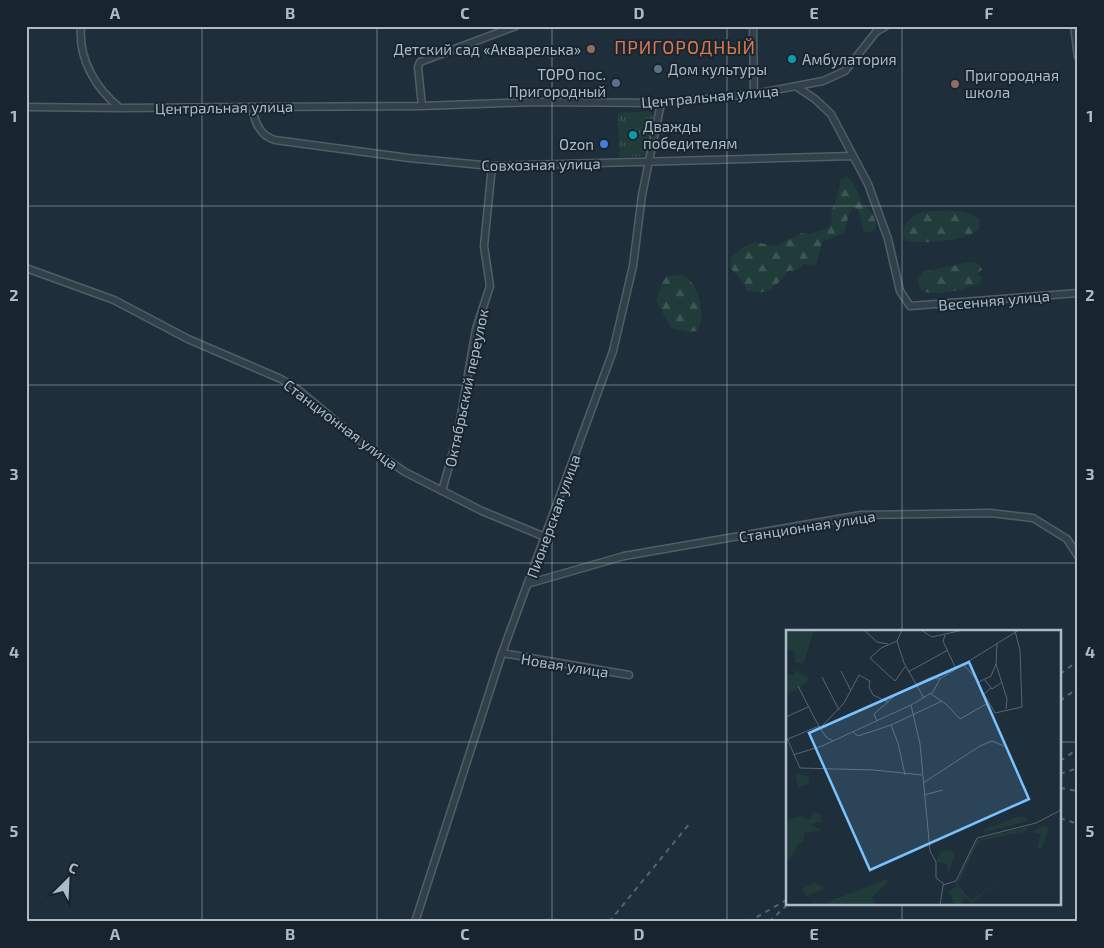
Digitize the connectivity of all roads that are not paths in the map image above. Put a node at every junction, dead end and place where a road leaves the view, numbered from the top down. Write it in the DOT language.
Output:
graph roads {
  1 [pos="81,26"];
  2 [pos="516,26"];
  3 [pos="753,26"];
  4 [pos="886,26"];
  5 [pos="1074,26"];
  6 [pos="1078,57"];
  7 [pos="797,87"];
  8 [pos="754,94"];
  9 [pos="661,102"];
  10 [pos="422,106"];
  11 [pos="26,107"];
  12 [pos="252,107"];
  13 [pos="120,108"];
  14 [pos="853,156"];
  15 [pos="650,161"];
  16 [pos="492,166"];
  17 [pos="26,268"];
  18 [pos="1078,293"];
  19 [pos="442,491"];
  20 [pos="545,537"];
  21 [pos="1078,556"];
  22 [pos="527,584"];
  23 [pos="502,654"];
  24 [pos="629,675"];
  25 [pos="415,922"];
  1 -- 13 [label="street"];
  2 -- 10 [label="street"];
  3 -- 8 [label="street"];
  4 -- 7 [label="street, Центральная улица"];
  5 -- 6 [label="street"];
  7 -- 8 [label="street, Центральная улица"];
  7 -- 14 [label="street"];
  8 -- 9 [label="street, Центральная улица"];
  9 -- 10 [label="street, Центральная улица"];
  9 -- 15 [label="street, Пионерская улица"];
  10 -- 12 [label="street, Центральная улица"];
  11 -- 13 [label="street, Центральная улица"];
  12 -- 13 [label="street, Центральная улица"];
  12 -- 16 [label="street, Совхозная улица"];
  14 -- 15 [label="street, Совхозная улица"];
  14 -- 18 [label="street, Весенняя улица"];
  15 -- 16 [label="street, Совхозная улица"];
  15 -- 20 [label="street, Пионерская улица"];
  16 -- 19 [label="street, Октябрьский переулок"];
  17 -- 19 [label="street, Станционная улица"];
  19 -- 20 [label="street, Станционная улица"];
  20 -- 22 [label="street, Пионерская улица"];
  21 -- 22 [label="street, Станционная улица"];
  22 -- 23 [label="street, Пионерская улица"];
  23 -- 24 [label="street, Новая улица"];
  23 -- 25 [label="street, Пионерская улица"];
}
